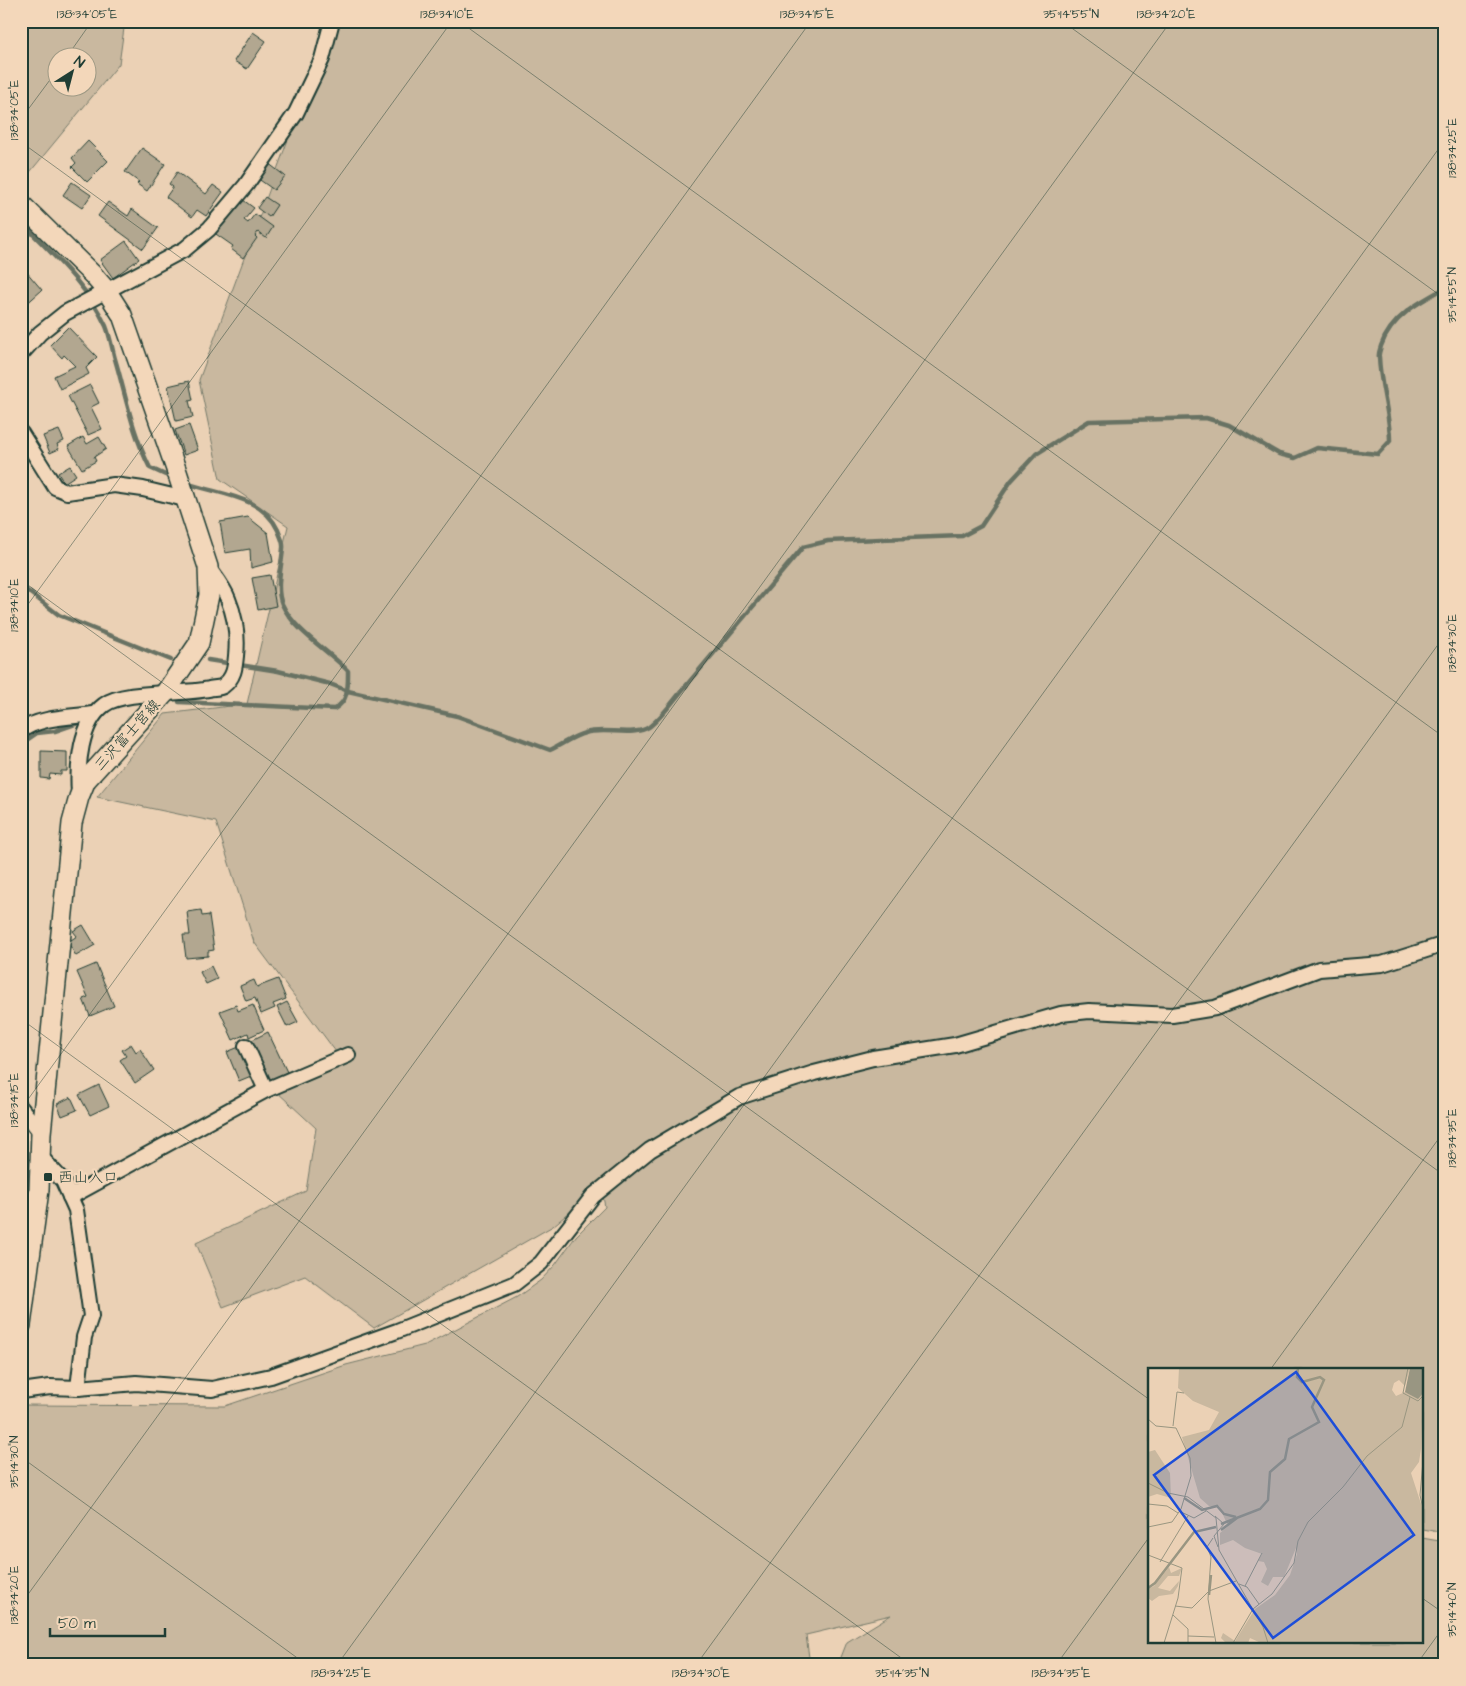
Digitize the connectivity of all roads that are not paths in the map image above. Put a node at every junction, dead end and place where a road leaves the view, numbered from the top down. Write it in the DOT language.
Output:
graph roads {
  1 [pos="332,21"];
  2 [pos="21,204"];
  3 [pos="102,292"];
  4 [pos="21,354"];
  5 [pos="22,438"];
  6 [pos="184,496"];
  7 [pos="208,567"];
  8 [pos="165,693"];
  9 [pos="93,714"];
  10 [pos="21,731"];
  11 [pos="79,796"];
  12 [pos="1445,944"];
  13 [pos="246,1046"];
  14 [pos="348,1055"];
  15 [pos="266,1090"];
  16 [pos="21,1108"];
  17 [pos="41,1133"];
  18 [pos="39,1155"];
  19 [pos="70,1197"];
  20 [pos="21,1325"];
  21 [pos="78,1388"];
  22 [pos="21,1391"];
  1 -- 3 [label="street"];
  2 -- 3 [label="main road, 三沢富士宮線"];
  3 -- 4 [label="street"];
  3 -- 6 [label="main road, 三沢富士宮線"];
  5 -- 6 [label="street"];
  6 -- 7 [label="main road, 三沢富士宮線"];
  7 -- 8 [label="main road, 三沢富士宮線"];
  7 -- 8 [label="street"];
  8 -- 9 [label="street"];
  8 -- 11 [label="main road, 三沢富士宮線"];
  9 -- 10 [label="street"];
  9 -- 11 [label="street"];
  11 -- 17 [label="main road, 三沢富士宮線"];
  12 -- 21 [label="street"];
  13 -- 15 [label="street"];
  14 -- 15 [label="street"];
  15 -- 19 [label="street"];
  16 -- 17 [label="street"];
  17 -- 18 [label="main road, 三沢富士宮線"];
  18 -- 19 [label="street"];
  18 -- 20 [label="main road, 三沢富士宮線"];
  19 -- 21 [label="street"];
  21 -- 22 [label="street"];
}
